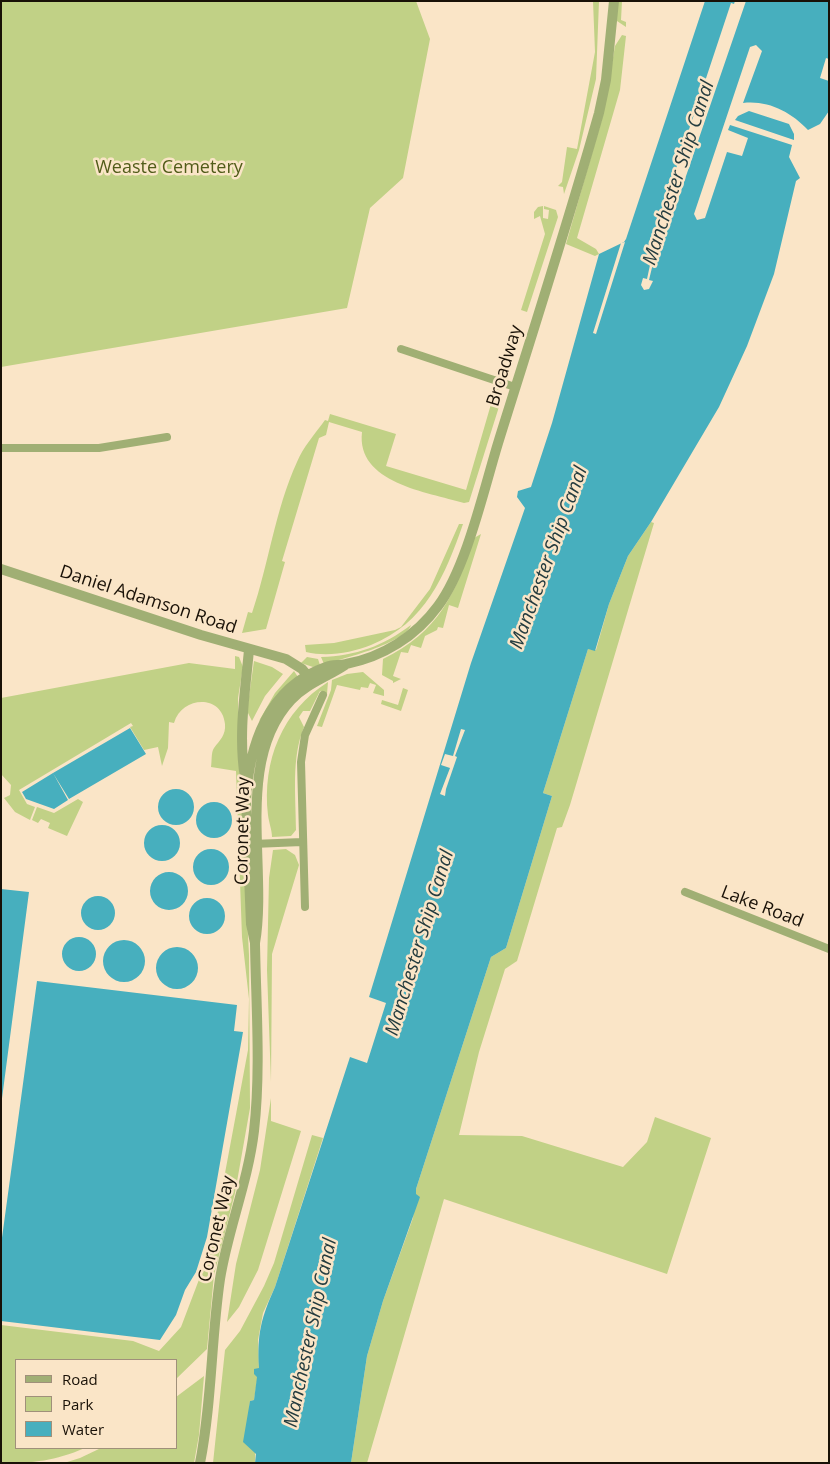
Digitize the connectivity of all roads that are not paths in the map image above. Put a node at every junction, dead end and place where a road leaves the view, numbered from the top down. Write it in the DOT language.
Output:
graph roads {
  1 [pos="608,1"];
  2 [pos="614,1"];
  3 [pos="611,20"];
  4 [pos="401,349"];
  5 [pos="516,387"];
  6 [pos="167,437"];
  7 [pos="1,448"];
  8 [pos="1,569"];
  9 [pos="249,650"];
  10 [pos="345,665"];
  11 [pos="310,679"];
  12 [pos="323,695"];
  13 [pos="243,719"];
  14 [pos="275,720"];
  15 [pos="259,730"];
  16 [pos="246,785"];
  17 [pos="302,842"];
  18 [pos="253,844"];
  19 [pos="685,892"];
  20 [pos="305,906"];
  21 [pos="829,949"];
  22 [pos="200,1463"];
  1 -- 3 [label="street, Broadway"];
  2 -- 3 [label="street, Broadway"];
  3 -- 5 [label="street, Broadway"];
  4 -- 5 [label="street"];
  5 -- 10 [label="street, Broadway"];
  6 -- 7 [label="street"];
  8 -- 9 [label="street, Daniel Adamson Road"];
  9 -- 11 [label="street, Daniel Adamson Road"];
  9 -- 13 [label="street"];
  10 -- 11 [label="street, Coronet Way"];
  11 -- 14 [label="street, Coronet Way"];
  11 -- 15 [label="street, Coronet Way"];
  12 -- 17 [label="street"];
  13 -- 15 [label="street"];
  13 -- 16 [label="street"];
  14 -- 15 [label="street"];
  14 -- 18 [label="street, Coronet Way"];
  15 -- 16 [label="street, Coronet Way"];
  16 -- 18 [label="street, Coronet Way"];
  17 -- 18 [label="street"];
  17 -- 20 [label="street"];
  18 -- 22 [label="street, Coronet Way"];
  19 -- 21 [label="street, Lake Road"];
}
